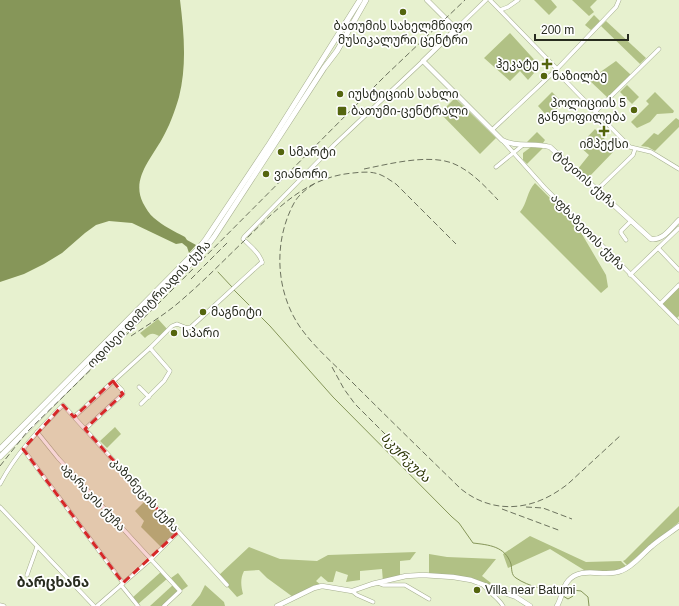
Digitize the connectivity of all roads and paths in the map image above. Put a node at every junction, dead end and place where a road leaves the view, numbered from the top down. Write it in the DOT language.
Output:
graph roads {
  1 [pos="360,0"];
  2 [pos="366,0"];
  3 [pos="426,0"];
  4 [pos="486,0"];
  5 [pos="490,0"];
  6 [pos="518,0"];
  7 [pos="619,0"];
  8 [pos="500,10"];
  9 [pos="456,29"];
  10 [pos="333,43"];
  11 [pos="339,48"];
  12 [pos="660,49"];
  13 [pos="328,52"];
  14 [pos="332,57"];
  15 [pos="423,60"];
  16 [pos="556,69"];
  17 [pos="595,112"];
  18 [pos="492,130"];
  19 [pos="502,140"];
  20 [pos="524,144"];
  21 [pos="635,149"];
  22 [pos="513,152"];
  23 [pos="496,167"];
  24 [pos="679,169"];
  25 [pos="597,190"];
  26 [pos="679,220"];
  27 [pos="631,221"];
  28 [pos="679,228"];
  29 [pos="669,230"];
  30 [pos="674,233"];
  31 [pos="626,240"];
  32 [pos="658,248"];
  33 [pos="679,270"];
  34 [pos="630,275"];
  35 [pos="679,285"];
  36 [pos="660,304"];
  37 [pos="678,320"];
  38 [pos="150,348"];
  39 [pos="113,381"];
  40 [pos="139,387"];
  41 [pos="149,397"];
  42 [pos="141,404"];
  43 [pos="74,417"];
  44 [pos="85,429"];
  45 [pos="38,432"];
  46 [pos="0,449"];
  47 [pos="23,449"];
  48 [pos="0,457"];
  49 [pos="0,484"];
  50 [pos="0,507"];
  51 [pos="679,526"];
  52 [pos="178,532"];
  53 [pos="37,547"];
  54 [pos="151,559"];
  55 [pos="27,575"];
  56 [pos="377,583"];
  57 [pos="122,584"];
  58 [pos="482,584"];
  59 [pos="227,585"];
  60 [pos="352,591"];
  61 [pos="429,599"];
  62 [pos="373,602"];
  63 [pos="0,605"];
  64 [pos="4,606"];
  65 [pos="94,606"];
  66 [pos="97,606"];
  67 [pos="138,606"];
  68 [pos="164,606"];
  69 [pos="276,606"];
  70 [pos="503,606"];
  71 [pos="530,606"];
  72 [pos="557,606"];
  1 -- 10 [label="main road"];
  2 -- 11 [label="main road"];
  3 -- 9 [label="street"];
  4 -- 9 [label="street"];
  5 -- 8 [label="street"];
  6 -- 8 [label="street"];
  7 -- 16 [label="street"];
  8 -- 16 [label="street"];
  9 -- 15 [label="street"];
  10 -- 11 [label="main road"];
  10 -- 13 [label="main road, ოდისეი დიმიტრიადის ქუჩა"];
  11 -- 14 [label="main road, ოდისეი დიმიტრიადის ქუჩა"];
  12 -- 17 [label="street"];
  13 -- 14 [label="main road"];
  13 -- 46 [label="main road, ოდისეი დიმიტრიადის ქუჩა"];
  14 -- 48 [label="main road, ოდისეი დიმიტრიადის ქუჩა"];
  15 -- 18 [label="street"];
  15 -- 38 [label="street"];
  16 -- 17 [label="street"];
  16 -- 18 [label="street"];
  17 -- 21 [label="street"];
  18 -- 19 [label="street"];
  19 -- 20 [label="street, ტბეთის ქუჩა"];
  19 -- 22 [label="street, აფხაზეთის ქუჩა"];
  20 -- 22 [label="street"];
  20 -- 25 [label="street, ტბეთის ქუჩა"];
  21 -- 24 [label="street"];
  21 -- 25 [label="street"];
  22 -- 23 [label="street"];
  22 -- 34 [label="street, აფხაზეთის ქუჩა"];
  25 -- 27 [label="street, ტბეთის ქუჩა"];
  26 -- 29 [label="street"];
  27 -- 29 [label="street, ტბეთის ქუჩა"];
  27 -- 31 [label="street"];
  28 -- 30 [label="street"];
  29 -- 30 [label="street"];
  30 -- 32 [label="street"];
  32 -- 33 [label="street"];
  32 -- 34 [label="street"];
  34 -- 36 [label="street, აფხაზეთის ქუჩა"];
  35 -- 36 [label="street"];
  36 -- 37 [label="street, აფხაზეთის ქუჩა"];
  38 -- 39 [label="street"];
  38 -- 41 [label="street"];
  39 -- 43 [label="street"];
  39 -- 44 [label="street"];
  40 -- 41 [label="street"];
  41 -- 42 [label="street"];
  43 -- 44 [label="street, კაზინეცის ქუჩა"];
  43 -- 45 [label="street, კაზინეცის ქუჩა"];
  44 -- 52 [label="street, კაზინეცის ქუჩა"];
  45 -- 47 [label="street"];
  45 -- 54 [label="street, აგარაკის ქუჩა"];
  47 -- 49 [label="street"];
  47 -- 57 [label="street"];
  50 -- 53 [label="street"];
  51 -- 72 [label="street"];
  52 -- 54 [label="street"];
  52 -- 59 [label="street, კაზინეცის ქუჩა"];
  53 -- 55 [label="street"];
  53 -- 65 [label="street"];
  54 -- 57 [label="street"];
  54 -- 68 [label="street, აგარაკის ქუჩა"];
  56 -- 58 [label="street"];
  56 -- 60 [label="street"];
  56 -- 61 [label="street"];
  57 -- 66 [label="street"];
  57 -- 67 [label="street"];
  58 -- 70 [label="street"];
  58 -- 71 [label="street"];
  60 -- 62 [label="street"];
  60 -- 69 [label="street"];
  63 -- 64 [label="street"];
}
